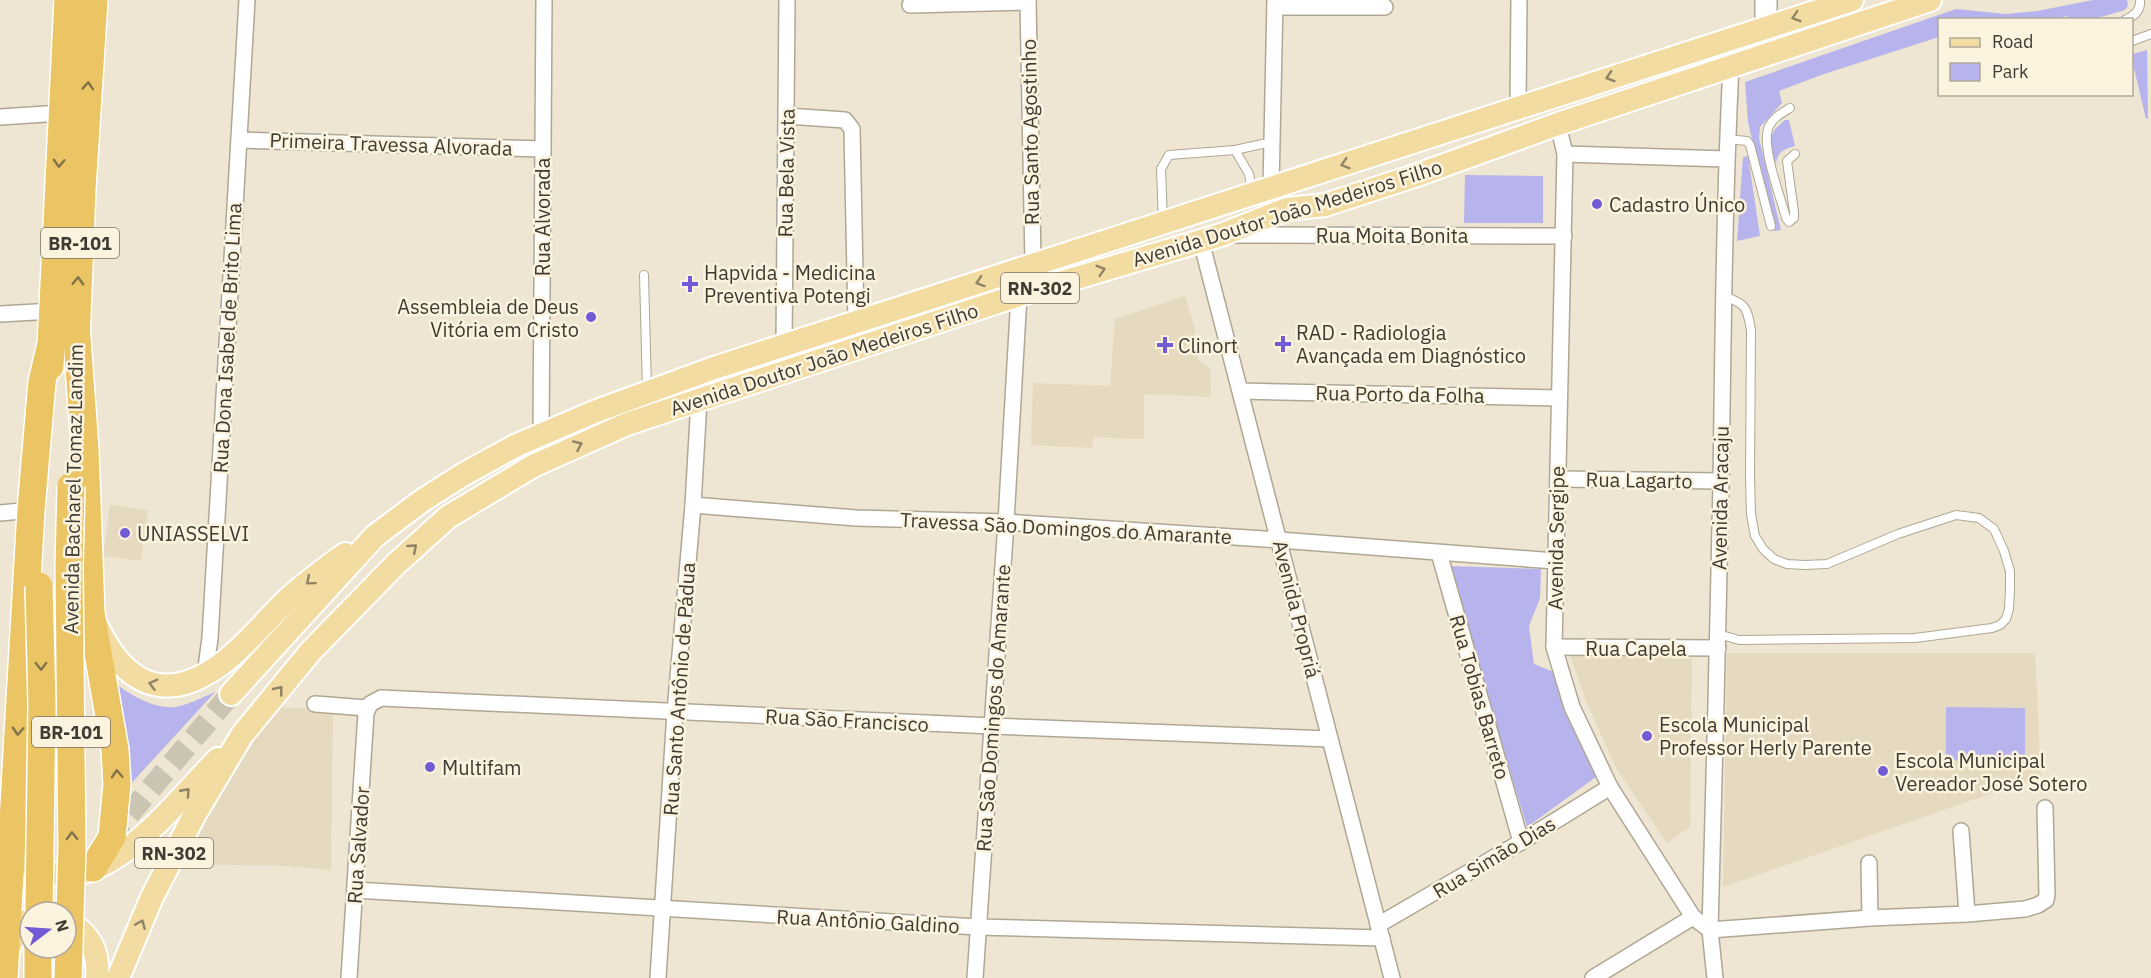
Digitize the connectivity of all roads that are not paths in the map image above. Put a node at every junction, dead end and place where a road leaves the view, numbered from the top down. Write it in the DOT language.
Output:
graph roads {
  1 [pos="68,0"];
  2 [pos="94,0"];
  3 [pos="247,0"];
  4 [pos="544,0"];
  5 [pos="787,0"];
  6 [pos="1519,0"];
  7 [pos="1766,0"];
  8 [pos="1852,0"];
  9 [pos="1930,0"];
  10 [pos="2140,0"];
  11 [pos="1028,1"];
  12 [pos="1275,3"];
  13 [pos="910,5"];
  14 [pos="1385,7"];
  15 [pos="2130,18"];
  16 [pos="1766,27"];
  17 [pos="2151,34"];
  18 [pos="2133,41"];
  19 [pos="1731,66"];
  20 [pos="1518,107"];
  21 [pos="1790,108"];
  22 [pos="61,113"];
  23 [pos="787,116"];
  24 [pos="0,117"];
  25 [pos="1558,124"];
  26 [pos="239,140"];
  27 [pos="1727,140"];
  28 [pos="1272,142"];
  29 [pos="543,149"];
  30 [pos="1235,150"];
  31 [pos="1387,151"];
  32 [pos="1565,154"];
  33 [pos="1795,154"];
  34 [pos="1726,159"];
  35 [pos="1423,173"];
  36 [pos="1262,190"];
  37 [pos="1287,209"];
  38 [pos="1163,222"];
  39 [pos="1771,226"];
  40 [pos="1564,236"];
  41 [pos="1211,238"];
  42 [pos="1033,264"];
  43 [pos="644,275"];
  44 [pos="1019,295"];
  45 [pos="1722,295"];
  46 [pos="53,311"];
  47 [pos="0,314"];
  48 [pos="856,322"];
  49 [pos="76,325"];
  50 [pos="784,345"];
  51 [pos="50,348"];
  52 [pos="1241,391"];
  53 [pos="647,392"];
  54 [pos="1558,398"];
  55 [pos="699,400"];
  56 [pos="541,435"];
  57 [pos="1558,479"];
  58 [pos="1721,481"];
  59 [pos="693,506"];
  60 [pos="31,510"];
  61 [pos="0,513"];
  62 [pos="1006,522"];
  63 [pos="375,536"];
  64 [pos="1279,540"];
  65 [pos="1439,553"];
  66 [pos="1555,561"];
  67 [pos="91,613"];
  68 [pos="1718,641"];
  69 [pos="1554,647"];
  70 [pos="205,675"];
  71 [pos="231,694"];
  72 [pos="315,704"];
  73 [pos="366,710"];
  74 [pos="675,712"];
  75 [pos="992,726"];
  76 [pos="242,735"];
  77 [pos="1330,739"];
  78 [pos="1610,787"];
  79 [pos="2045,808"];
  80 [pos="1961,831"];
  81 [pos="11,838"];
  82 [pos="1521,842"];
  83 [pos="1869,863"];
  84 [pos="93,868"];
  85 [pos="355,890"];
  86 [pos="39,900"];
  87 [pos="664,910"];
  88 [pos="1967,914"];
  89 [pos="12,916"];
  90 [pos="1693,917"];
  91 [pos="1870,918"];
  92 [pos="78,927"];
  93 [pos="978,927"];
  94 [pos="1710,930"];
  95 [pos="1380,932"];
  96 [pos="38,960"];
  97 [pos="4,968"];
  98 [pos="1711,976"];
  99 [pos="38,978"];
  100 [pos="68,978"];
  101 [pos="98,978"];
  102 [pos="118,978"];
  103 [pos="349,978"];
  104 [pos="658,978"];
  105 [pos="975,978"];
  106 [pos="1392,978"];
  107 [pos="1593,978"];
  1 -- 22 [label="highway, Avenida Bacharel Tomaz Landim / BR-101"];
  49 -- 2 [label="highway, Avenida Bacharel Tomaz Landim / BR-101, one-way"];
  3 -- 26 [label="street, Rua Dona Isabel de Brito Lima"];
  4 -- 29 [label="street, Rua Alvorada"];
  5 -- 23 [label="street, Rua Bela Vista"];
  6 -- 20 [label="street"];
  7 -- 16 [label="main road"];
  8 -- 16 [label="main road, Avenida Doutor João Medeiros Filho / RN-302, one-way"];
  9 -- 19 [label="main road, Avenida Doutor João Medeiros Filho / RN-302"];
  10 -- 15 [label="lane"];
  11 -- 13 [label="street"];
  11 -- 42 [label="street, Rua Santo Agostinho"];
  12 -- 14 [label="street"];
  12 -- 28 [label="street"];
  16 -- 20 [label="main road, Avenida Doutor João Medeiros Filho / RN-302, one-way"];
  17 -- 18 [label="lane"];
  19 -- 25 [label="main road, Avenida Doutor João Medeiros Filho / RN-302"];
  19 -- 27 [label="street, Avenida Aracaju"];
  20 -- 31 [label="main road, Avenida Doutor João Medeiros Filho / RN-302"];
  20 -- 35 [label="main road"];
  21 -- 33 [label="lane"];
  22 -- 24 [label="street"];
  22 -- 46 [label="highway, Avenida Bacharel Tomaz Landim / BR-101, one-way"];
  23 -- 48 [label="street"];
  23 -- 50 [label="street, Rua Bela Vista"];
  25 -- 32 [label="street, Avenida Sergipe"];
  25 -- 35 [label="main road, Avenida Doutor João Medeiros Filho / RN-302"];
  26 -- 29 [label="street, Primeira Travessa Alvorada"];
  26 -- 70 [label="street, Rua Dona Isabel de Brito Lima"];
  27 -- 34 [label="street, Avenida Aracaju"];
  27 -- 39 [label="lane"];
  28 -- 30 [label="lane"];
  28 -- 36 [label="street"];
  29 -- 56 [label="street, Rua Alvorada"];
  30 -- 36 [label="lane"];
  30 -- 38 [label="lane"];
  31 -- 36 [label="main road, Avenida Doutor João Medeiros Filho / RN-302, one-way"];
  31 -- 37 [label="main road"];
  32 -- 34 [label="street"];
  32 -- 40 [label="street, Avenida Sergipe"];
  34 -- 45 [label="street, Avenida Aracaju"];
  35 -- 37 [label="main road, Avenida Doutor João Medeiros Filho / RN-302"];
  36 -- 38 [label="main road, Avenida Doutor João Medeiros Filho / RN-302"];
  37 -- 41 [label="main road, Avenida Doutor João Medeiros Filho / RN-302"];
  38 -- 42 [label="main road, Avenida Doutor João Medeiros Filho / RN-302"];
  40 -- 41 [label="street, Rua Moita Bonita"];
  40 -- 54 [label="street, Avenida Sergipe"];
  44 -- 41 [label="main road, Avenida Doutor João Medeiros Filho / RN-302, one-way"];
  41 -- 52 [label="street, Avenida Propriá"];
  42 -- 48 [label="main road, Avenida Doutor João Medeiros Filho / RN-302, one-way"];
  43 -- 53 [label="lane"];
  44 -- 55 [label="main road, Avenida Doutor João Medeiros Filho / RN-302"];
  44 -- 62 [label="street, Rua São Domingos do Amarante"];
  45 -- 58 [label="street, Avenida Aracaju"];
  45 -- 68 [label="lane"];
  46 -- 47 [label="street"];
  46 -- 51 [label="highway, Avenida Bacharel Tomaz Landim / BR-101"];
  48 -- 50 [label="main road, Avenida Doutor João Medeiros Filho / RN-302"];
  49 -- 67 [label="highway"];
  100 -- 49 [label="highway, Avenida Bacharel Tomaz Landim / BR-101, one-way, bridge"];
  50 -- 53 [label="main road, Avenida Doutor João Medeiros Filho / RN-302"];
  51 -- 60 [label="highway"];
  51 -- 86 [label="highway, Avenida Bacharel Tomaz Landim / BR-101, one-way, bridge"];
  52 -- 54 [label="street, Rua Porto da Folha"];
  52 -- 64 [label="street, Avenida Propriá"];
  53 -- 56 [label="main road, Avenida Doutor João Medeiros Filho / RN-302"];
  54 -- 57 [label="street, Avenida Sergipe"];
  55 -- 59 [label="street, Rua Santo Antônio de Pádua"];
  76 -- 55 [label="main road, Avenida Doutor João Medeiros Filho / RN-302, one-way"];
  56 -- 63 [label="main road, Avenida Doutor João Medeiros Filho / RN-302"];
  57 -- 58 [label="street, Rua Lagarto"];
  57 -- 66 [label="street, Avenida Sergipe"];
  58 -- 68 [label="street, Avenida Aracaju"];
  59 -- 62 [label="street, Travessa São Domingos do Amarante"];
  59 -- 74 [label="street, Rua Santo Antônio de Pádua"];
  60 -- 61 [label="street"];
  60 -- 81 [label="highway, one-way"];
  62 -- 64 [label="street, Travessa São Domingos do Amarante"];
  62 -- 75 [label="street, Rua São Domingos do Amarante"];
  63 -- 70 [label="main road, one-way"];
  63 -- 71 [label="main road, Avenida Doutor João Medeiros Filho / RN-302"];
  64 -- 65 [label="street, Travessa São Domingos do Amarante"];
  64 -- 77 [label="street, Avenida Propriá"];
  65 -- 66 [label="street, Travessa São Domingos do Amarante"];
  65 -- 82 [label="street, Rua Tobias Barreto"];
  66 -- 69 [label="street, Avenida Sergipe"];
  70 -- 67 [label="main road, one-way"];
  84 -- 67 [label="highway, one-way"];
  68 -- 69 [label="street, Rua Capela"];
  68 -- 94 [label="street, Avenida Aracaju"];
  69 -- 78 [label="street, Avenida Sergipe"];
  72 -- 73 [label="street, Rua São Francisco"];
  73 -- 74 [label="street, Rua São Francisco"];
  73 -- 85 [label="street, Rua Salvador"];
  74 -- 75 [label="street, Rua São Francisco"];
  74 -- 87 [label="street, Rua Santo Antônio de Pádua"];
  75 -- 77 [label="street, Rua São Francisco"];
  75 -- 93 [label="street, Rua São Domingos do Amarante"];
  84 -- 76 [label="main road, one-way"];
  102 -- 76 [label="main road, Avenida Doutor João Medeiros Filho / RN-302, one-way"];
  77 -- 95 [label="street, Avenida Propriá"];
  78 -- 82 [label="street, Rua Simão Dias"];
  78 -- 90 [label="street, Avenida Sergipe"];
  79 -- 88 [label="street"];
  80 -- 88 [label="street"];
  81 -- 84 [label="main road"];
  81 -- 89 [label="highway"];
  82 -- 95 [label="street, Rua Simão Dias"];
  83 -- 91 [label="street"];
  85 -- 87 [label="street, Rua Antônio Galdino"];
  85 -- 103 [label="street, Rua Salvador"];
  87 -- 93 [label="street, Rua Antônio Galdino"];
  87 -- 104 [label="street, Rua Santo Antônio de Pádua"];
  88 -- 91 [label="street"];
  89 -- 97 [label="highway"];
  90 -- 94 [label="street"];
  90 -- 107 [label="street"];
  91 -- 94 [label="street"];
  92 -- 101 [label="main road"];
  93 -- 95 [label="street, Rua Antônio Galdino"];
  93 -- 105 [label="street, Rua São Domingos do Amarante"];
  94 -- 98 [label="street, Avenida Aracaju"];
  95 -- 106 [label="street, Avenida Propriá"];
  96 -- 99 [label="highway, bridge"];
}
